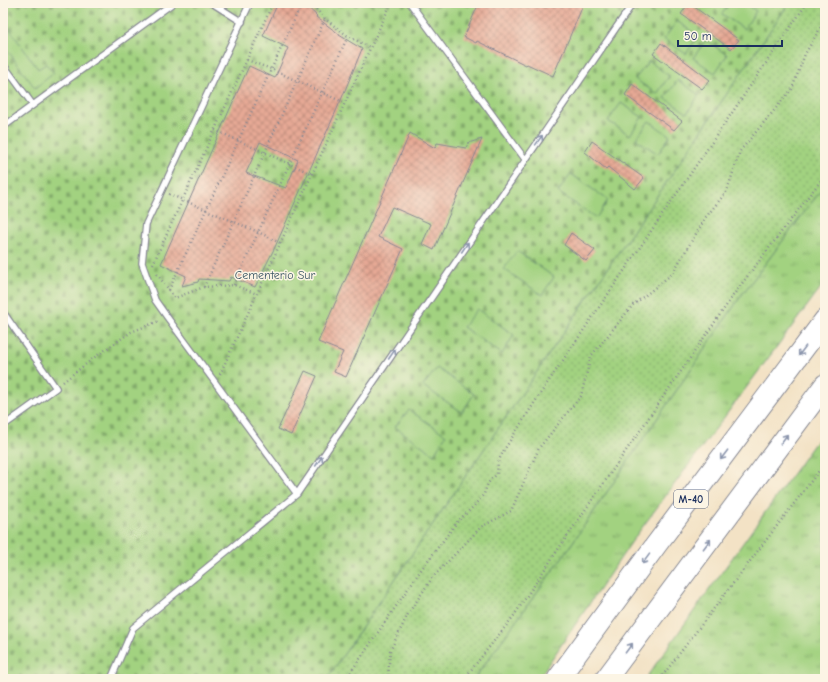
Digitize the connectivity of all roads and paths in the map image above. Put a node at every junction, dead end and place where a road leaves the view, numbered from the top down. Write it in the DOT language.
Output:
graph roads {
  1 [pos="173,3"];
  2 [pos="212,3"];
  3 [pos="250,3"];
  4 [pos="273,3"];
  5 [pos="302,3"];
  6 [pos="311,3"];
  7 [pos="391,3"];
  8 [pos="410,3"];
  9 [pos="633,3"];
  10 [pos="807,3"];
  11 [pos="325,19"];
  12 [pos="825,20"];
  13 [pos="242,22"];
  14 [pos="348,36"];
  15 [pos="371,48"];
  16 [pos="247,60"];
  17 [pos="3,64"];
  18 [pos="271,69"];
  19 [pos="296,82"];
  20 [pos="322,93"];
  21 [pos="345,104"];
  22 [pos="33,105"];
  23 [pos="3,127"];
  24 [pos="215,130"];
  25 [pos="238,141"];
  26 [pos="264,153"];
  27 [pos="526,159"];
  28 [pos="289,164"];
  29 [pos="312,174"];
  30 [pos="825,175"];
  31 [pos="162,190"];
  32 [pos="183,200"];
  33 [pos="206,210"];
  34 [pos="233,222"];
  35 [pos="258,232"];
  36 [pos="280,243"];
  37 [pos="151,268"];
  38 [pos="147,278"];
  39 [pos="234,285"];
  40 [pos="204,287"];
  41 [pos="169,290"];
  42 [pos="257,294"];
  43 [pos="3,312"];
  44 [pos="167,317"];
  45 [pos="825,320"];
  46 [pos="216,384"];
  47 [pos="825,385"];
  48 [pos="56,388"];
  49 [pos="3,426"];
  50 [pos="825,464"];
  51 [pos="296,494"];
  52 [pos="111,679"];
  53 [pos="346,679"];
  54 [pos="388,679"];
  55 [pos="464,679"];
  56 [pos="558,679"];
  57 [pos="606,679"];
  58 [pos="660,679"];
  1 -- 22 [label="lane"];
  2 -- 13 [label="lane"];
  3 -- 13 [label="lane"];
  4 -- 16 [label="path"];
  5 -- 18 [label="path"];
  6 -- 11 [label="path"];
  7 -- 15 [label="path"];
  8 -- 27 [label="lane"];
  27 -- 9 [label="lane, one-way"];
  10 -- 53 [label="path"];
  11 -- 14 [label="path"];
  11 -- 19 [label="path"];
  12 -- 54 [label="path"];
  13 -- 31 [label="lane"];
  14 -- 15 [label="path"];
  14 -- 20 [label="path"];
  15 -- 21 [label="path"];
  16 -- 18 [label="path"];
  16 -- 24 [label="path"];
  17 -- 22 [label="lane"];
  18 -- 19 [label="path"];
  18 -- 25 [label="path"];
  19 -- 20 [label="path"];
  19 -- 26 [label="path"];
  20 -- 21 [label="path"];
  20 -- 28 [label="path"];
  21 -- 29 [label="path"];
  22 -- 23 [label="lane"];
  24 -- 25 [label="path"];
  24 -- 32 [label="path"];
  25 -- 26 [label="path"];
  25 -- 33 [label="path"];
  26 -- 28 [label="path"];
  26 -- 34 [label="path"];
  51 -- 27 [label="lane, one-way"];
  28 -- 29 [label="path"];
  28 -- 35 [label="path"];
  29 -- 36 [label="path"];
  30 -- 55 [label="path"];
  31 -- 32 [label="path"];
  31 -- 38 [label="lane"];
  32 -- 33 [label="path"];
  32 -- 37 [label="path"];
  33 -- 34 [label="path"];
  33 -- 41 [label="path"];
  34 -- 35 [label="path"];
  34 -- 40 [label="path"];
  35 -- 36 [label="path"];
  35 -- 39 [label="path"];
  36 -- 42 [label="path"];
  37 -- 38 [label="path"];
  37 -- 41 [label="path"];
  38 -- 44 [label="lane"];
  39 -- 40 [label="path"];
  39 -- 42 [label="path"];
  40 -- 41 [label="path"];
  42 -- 46 [label="path"];
  43 -- 48 [label="lane"];
  44 -- 46 [label="lane"];
  44 -- 48 [label="path"];
  45 -- 56 [label="highway, M-40, one-way"];
  46 -- 51 [label="lane"];
  57 -- 47 [label="highway, one-way"];
  48 -- 49 [label="lane"];
  50 -- 58 [label="path"];
  51 -- 52 [label="lane"];
}
